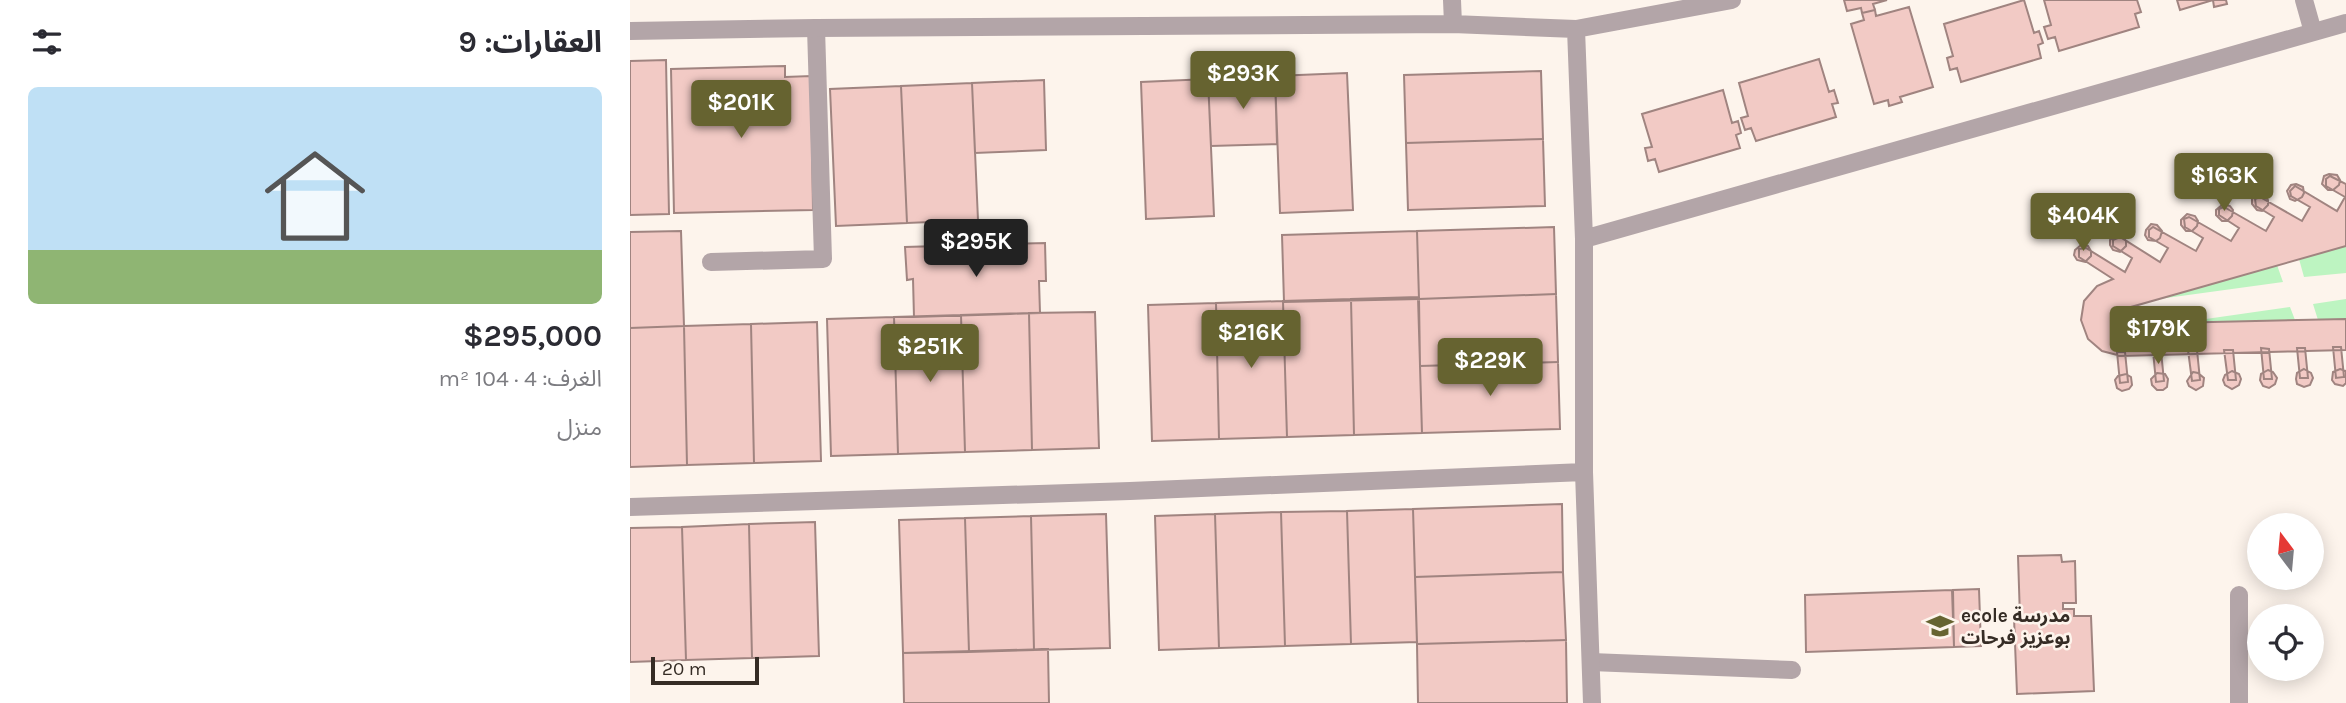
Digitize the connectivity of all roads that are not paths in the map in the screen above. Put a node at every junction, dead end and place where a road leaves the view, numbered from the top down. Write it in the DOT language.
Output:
graph roads {
  1 [pos="1452,0"];
  2 [pos="1732,0"];
  3 [pos="2304,0"];
  4 [pos="2346,23"];
  5 [pos="1453,24"];
  6 [pos="816,28"];
  7 [pos="1576,29"];
  8 [pos="630,31"];
  9 [pos="2313,32"];
  10 [pos="1584,239"];
  11 [pos="711,262"];
  12 [pos="1584,472"];
  13 [pos="630,507"];
  14 [pos="2239,595"];
  15 [pos="1591,662"];
  16 [pos="1792,670"];
  17 [pos="1592,703"];
  18 [pos="2239,703"];
  1 -- 5 [label="street"];
  2 -- 7 [label="street"];
  3 -- 9 [label="street"];
  4 -- 9 [label="street"];
  5 -- 6 [label="street"];
  5 -- 7 [label="street"];
  6 -- 8 [label="street"];
  6 -- 11 [label="street"];
  7 -- 10 [label="street"];
  9 -- 10 [label="street"];
  10 -- 12 [label="street"];
  12 -- 13 [label="street"];
  12 -- 15 [label="street"];
  14 -- 18 [label="street"];
  15 -- 16 [label="street"];
  15 -- 17 [label="street"];
}
